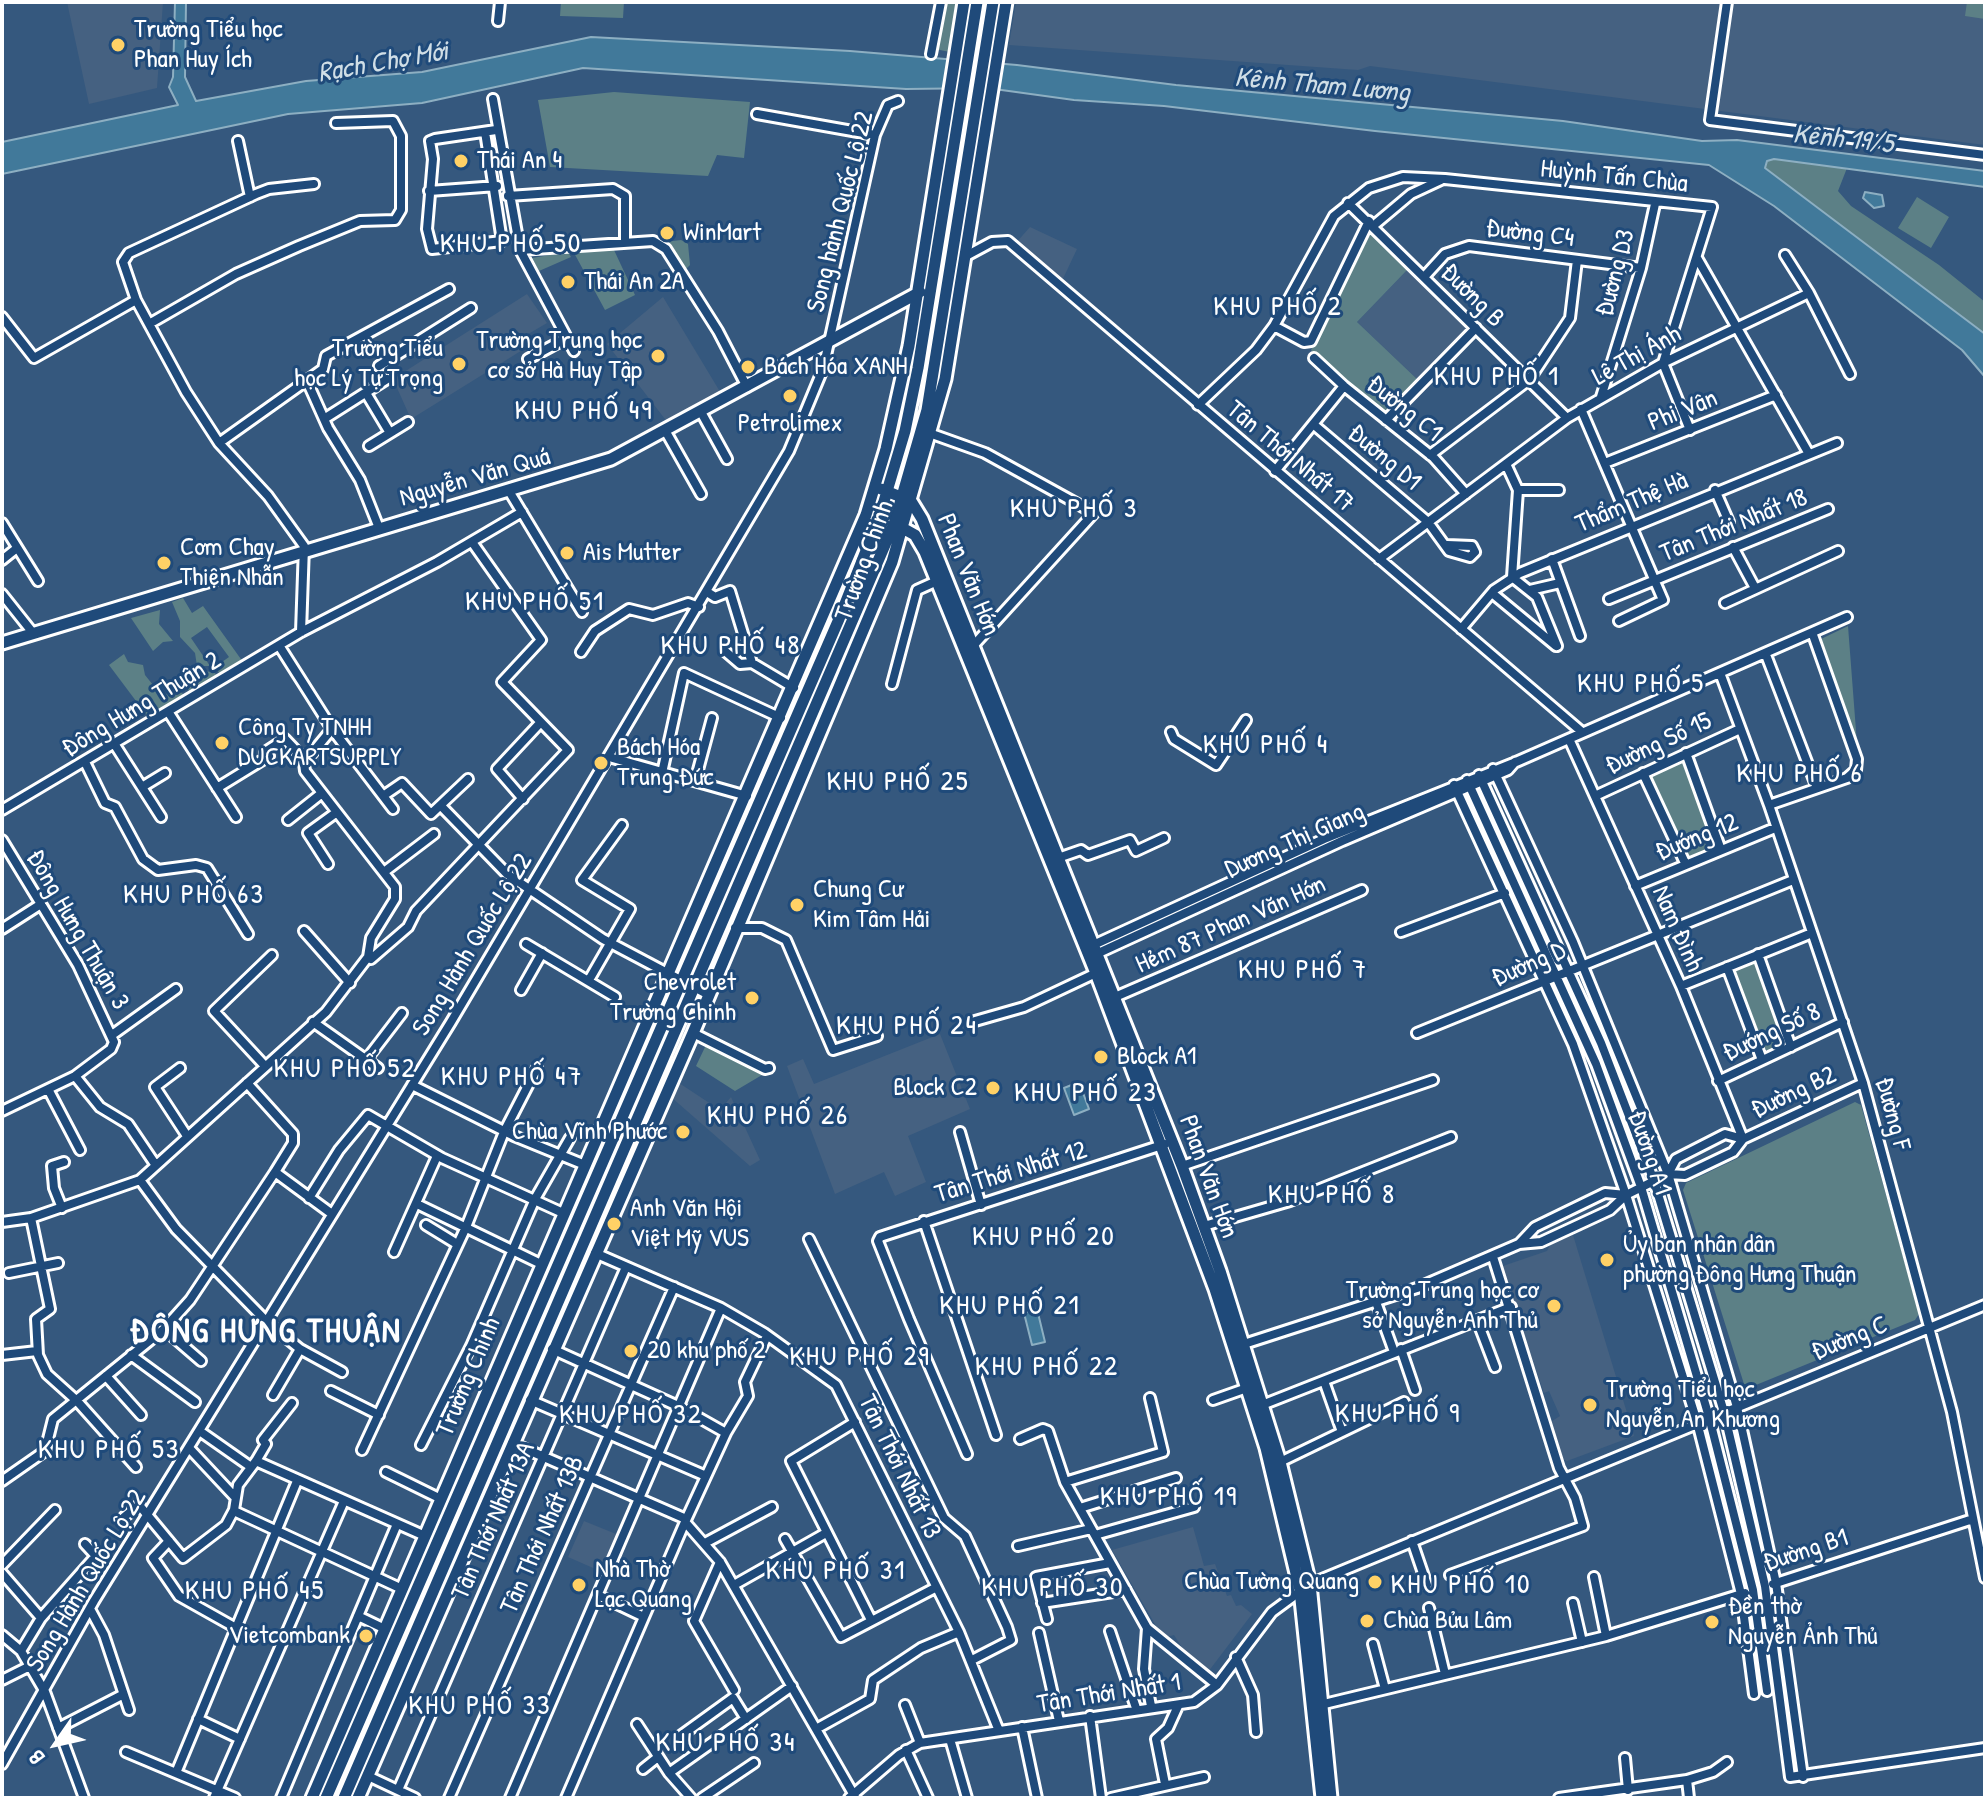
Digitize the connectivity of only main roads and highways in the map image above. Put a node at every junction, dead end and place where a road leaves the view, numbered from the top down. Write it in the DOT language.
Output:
graph roads {
  1 [pos="964,2"];
  2 [pos="977,2"];
  3 [pos="993,2"];
  4 [pos="1006,2"];
  5 [pos="965,38"];
  6 [pos="993,43"];
  7 [pos="954,112"];
  8 [pos="931,285"];
  9 [pos="917,294"];
  10 [pos="891,308"];
  11 [pos="913,324"];
  12 [pos="927,432"];
  13 [pos="875,487"];
  14 [pos="888,491"];
  15 [pos="907,498"];
  16 [pos="866,515"];
  17 [pos="879,518"];
  18 [pos="898,525"];
  19 [pos="2,643"];
  20 [pos="992,705"];
  21 [pos="1092,951"];
  22 [pos="1167,1144"];
  23 [pos="431,1522"];
  24 [pos="444,1528"];
  25 [pos="464,1537"];
  26 [pos="1305,1587"];
  27 [pos="312,1798"];
  28 [pos="326,1798"];
  29 [pos="344,1798"];
  30 [pos="358,1798"];
  31 [pos="1322,1798"];
  32 [pos="1331,1798"];
  1 -- 5 [label="main road"];
  2 -- 5 [label="main road"];
  3 -- 6 [label="main road"];
  4 -- 6 [label="main road"];
  5 -- 7 [label="main road"];
  6 -- 12 [label="main road, Trường Chinh"];
  6 -- 12 [label="main road, Trường Chinh"];
  7 -- 8 [label="main road, Trường Chinh"];
  7 -- 9 [label="main road, Trường Chinh"];
  8 -- 9 [label="main road, Nguyễn Văn Quá"];
  8 -- 14 [label="main road, Trường Chinh"];
  9 -- 10 [label="main road, Nguyễn Văn Quá"];
  9 -- 11 [label="main road, Trường Chinh"];
  10 -- 11 [label="main road"];
  10 -- 19 [label="main road, Nguyễn Văn Quá"];
  11 -- 13 [label="main road, Trường Chinh"];
  12 -- 15 [label="main road, Trường Chinh"];
  13 -- 14 [label="main road, Phan Văn Hớn"];
  13 -- 16 [label="main road, Trường Chinh"];
  14 -- 15 [label="main road, Phan Văn Hớn"];
  14 -- 17 [label="main road, Trường Chinh"];
  15 -- 18 [label="main road, Trường Chinh"];
  15 -- 20 [label="main road, Phan Văn Hớn"];
  16 -- 17 [label="main road, Phan Văn Hớn"];
  16 -- 23 [label="main road, Trường Chinh"];
  17 -- 18 [label="main road, Phan Văn Hớn"];
  17 -- 24 [label="main road, Trường Chinh"];
  18 -- 20 [label="main road, Phan Văn Hớn"];
  18 -- 25 [label="main road, Trường Chinh"];
  18 -- 25 [label="main road, Trường Chinh"];
  20 -- 21 [label="main road, Phan Văn Hớn"];
  20 -- 21 [label="main road, Phan Văn Hớn"];
  21 -- 22 [label="main road, Phan Văn Hớn"];
  21 -- 22 [label="main road, Phan Văn Hớn"];
  22 -- 26 [label="main road, Phan Văn Hớn"];
  22 -- 26 [label="main road, Phan Văn Hớn"];
  23 -- 24 [label="main road"];
  23 -- 27 [label="main road, Trường Chinh"];
  24 -- 25 [label="main road"];
  24 -- 28 [label="main road, Trường Chinh"];
  25 -- 29 [label="main road, Trường Chinh"];
  25 -- 30 [label="main road, Trường Chinh"];
  26 -- 31 [label="main road, Phan Văn Hớn"];
  26 -- 32 [label="main road, Phan Văn Hớn"];
}
